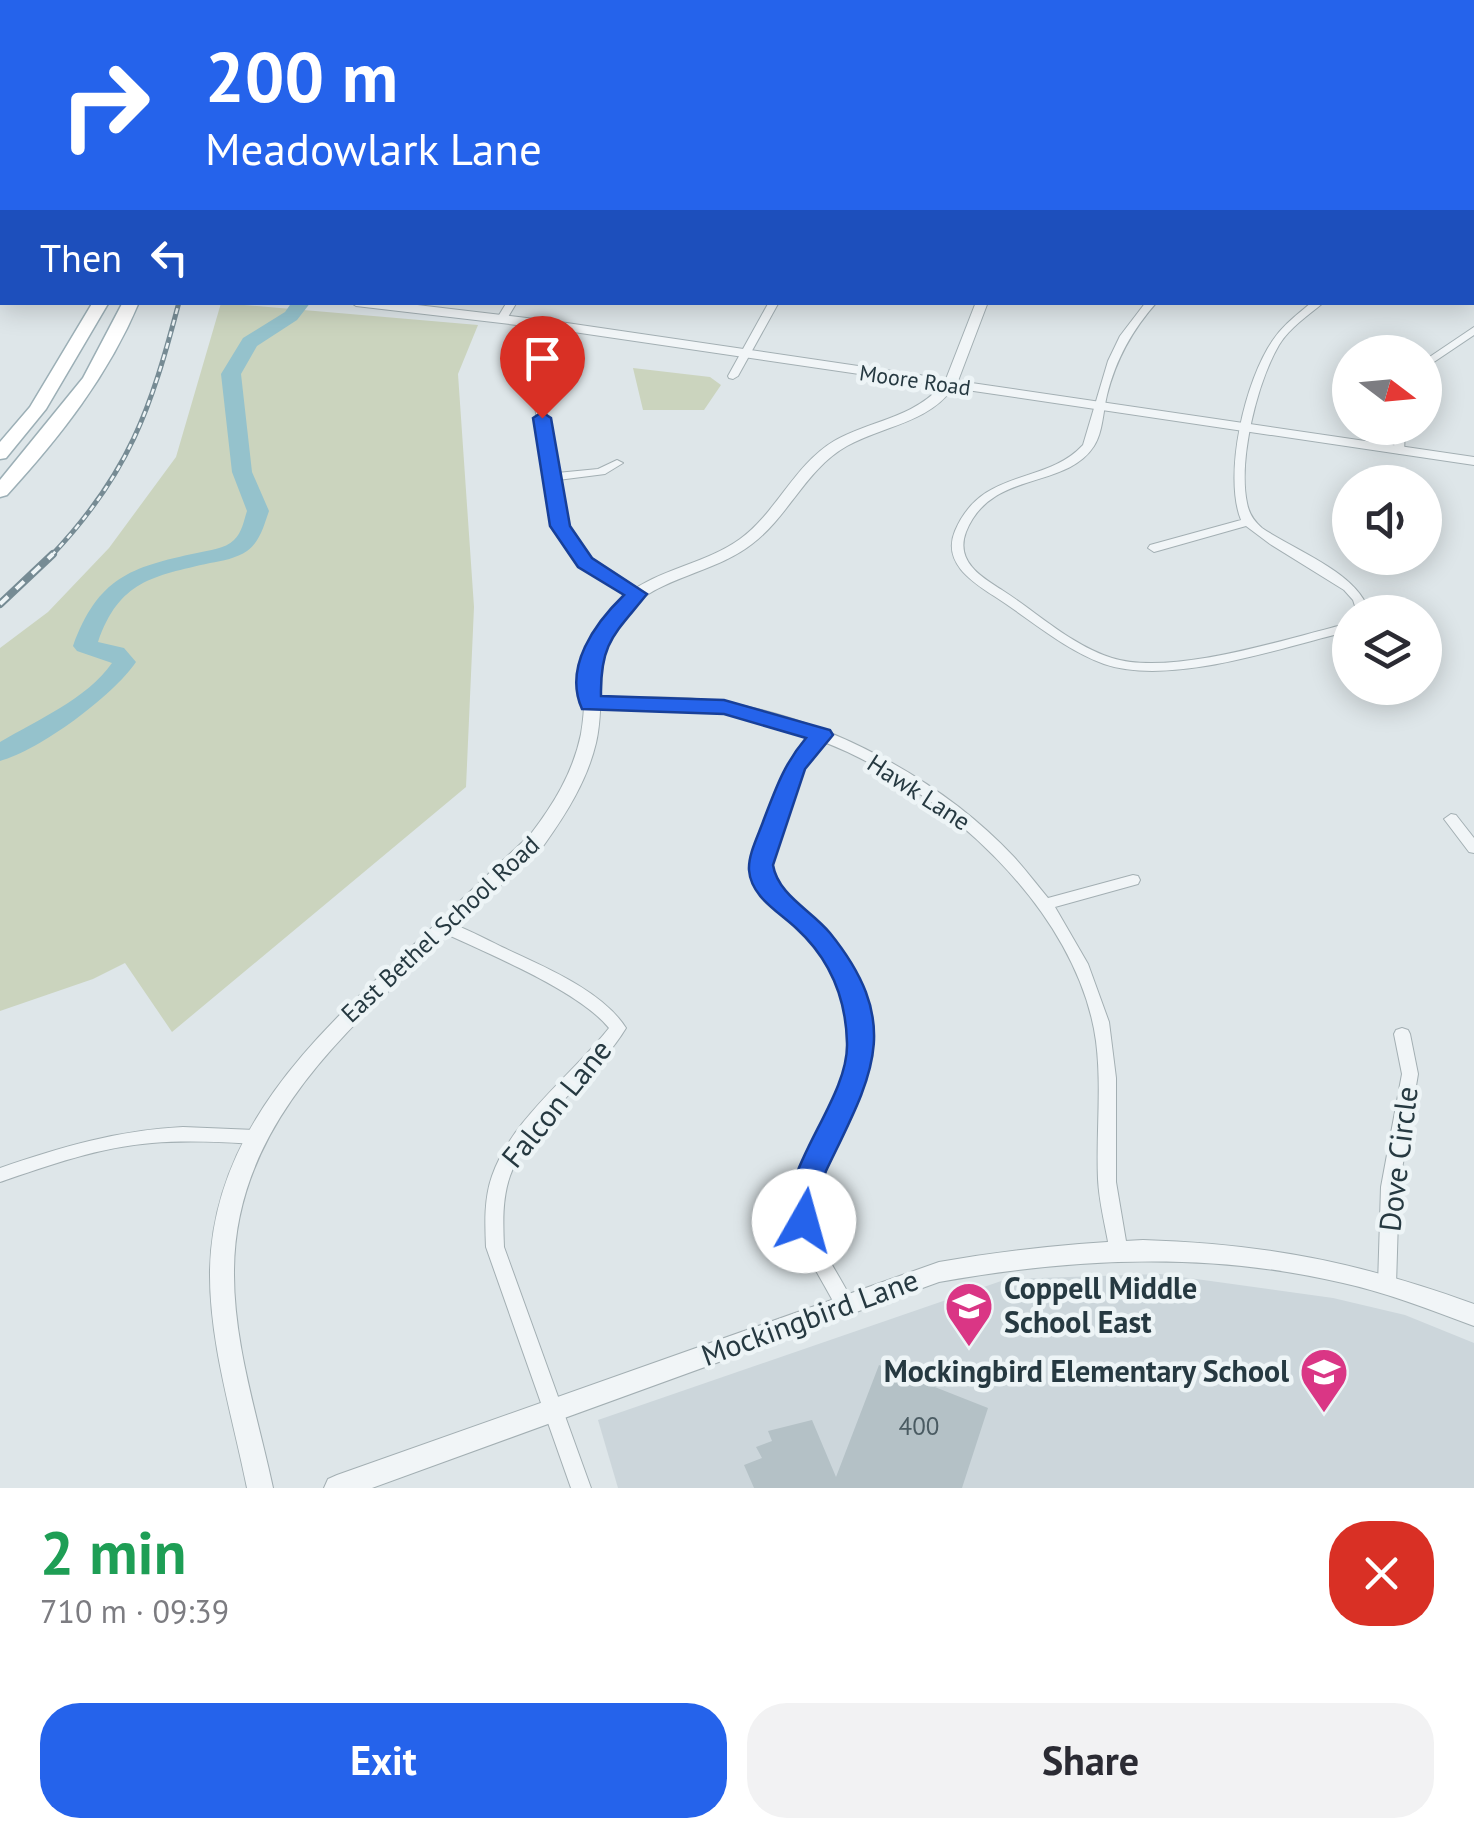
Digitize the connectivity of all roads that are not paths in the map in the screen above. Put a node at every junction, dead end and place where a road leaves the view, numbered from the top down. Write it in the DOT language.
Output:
graph roads {
  1 [pos="99,305"];
  2 [pos="129,305"];
  3 [pos="138,305"];
  4 [pos="380,305"];
  5 [pos="510,305"];
  6 [pos="772,305"];
  7 [pos="981,305"];
  8 [pos="1150,305"];
  9 [pos="1316,305"];
  10 [pos="502,320"];
  11 [pos="560,326"];
  12 [pos="122,327"];
  13 [pos="1474,330"];
  14 [pos="1442,353"];
  15 [pos="747,355"];
  16 [pos="733,376"];
  17 [pos="947,385"];
  18 [pos="1098,408"];
  19 [pos="1248,429"];
  20 [pos="1400,445"];
  21 [pos="1400,451"];
  22 [pos="0,454"];
  23 [pos="1474,461"];
  24 [pos="617,463"];
  25 [pos="552,477"];
  26 [pos="0,491"];
  27 [pos="1248,522"];
  28 [pos="1154,548"];
  29 [pos="637,594"];
  30 [pos="1356,595"];
  31 [pos="1332,632"];
  32 [pos="590,704"];
  33 [pos="822,735"];
  34 [pos="1451,819"];
  35 [pos="1474,848"];
  36 [pos="1133,880"];
  37 [pos="1047,904"];
  38 [pos="445,926"];
  39 [pos="1402,1034"];
  40 [pos="255,1137"];
  41 [pos="0,1176"];
  42 [pos="1118,1247"];
  43 [pos="1387,1285"];
  44 [pos="845,1305"];
  45 [pos="1474,1315"];
  46 [pos="554,1410"];
  47 [pos="260,1488"];
  48 [pos="336,1488"];
  49 [pos="581,1488"];
  1 -- 22 [label="main road"];
  2 -- 12 [label="main road"];
  3 -- 12 [label="main road"];
  4 -- 10 [label="street, Moore Road"];
  5 -- 10 [label="street"];
  6 -- 15 [label="street"];
  7 -- 17 [label="street"];
  8 -- 18 [label="street"];
  9 -- 19 [label="street"];
  10 -- 11 [label="street, Moore Road"];
  11 -- 15 [label="street, Moore Road"];
  11 -- 25 [label="street"];
  12 -- 26 [label="main road"];
  13 -- 14 [label="street"];
  15 -- 16 [label="street"];
  15 -- 17 [label="street, Moore Road"];
  17 -- 18 [label="street, Moore Road"];
  17 -- 29 [label="street, East Bethel School Road"];
  18 -- 19 [label="street, Moore Road"];
  18 -- 31 [label="street"];
  19 -- 21 [label="street, Moore Road"];
  19 -- 27 [label="street"];
  20 -- 21 [label="street"];
  21 -- 23 [label="street, Moore Road"];
  24 -- 25 [label="street"];
  25 -- 29 [label="street"];
  27 -- 28 [label="street"];
  27 -- 30 [label="street"];
  29 -- 32 [label="street, East Bethel School Road"];
  32 -- 33 [label="street, Hawk Lane"];
  32 -- 38 [label="street, East Bethel School Road"];
  33 -- 37 [label="street, Hawk Lane"];
  33 -- 44 [label="street"];
  34 -- 35 [label="street"];
  36 -- 37 [label="street"];
  37 -- 42 [label="street, Hawk Lane"];
  38 -- 40 [label="street, East Bethel School Road"];
  38 -- 46 [label="street, Falcon Lane"];
  39 -- 43 [label="street, Dove Circle"];
  40 -- 41 [label="street"];
  40 -- 47 [label="street, East Bethel School Road"];
  42 -- 43 [label="street, Mockingbird Lane"];
  42 -- 44 [label="street, Mockingbird Lane"];
  43 -- 45 [label="street, Mockingbird Lane"];
  44 -- 46 [label="street, Mockingbird Lane"];
  46 -- 48 [label="street, Mockingbird Lane"];
  46 -- 49 [label="street, Falcon Lane"];
}
